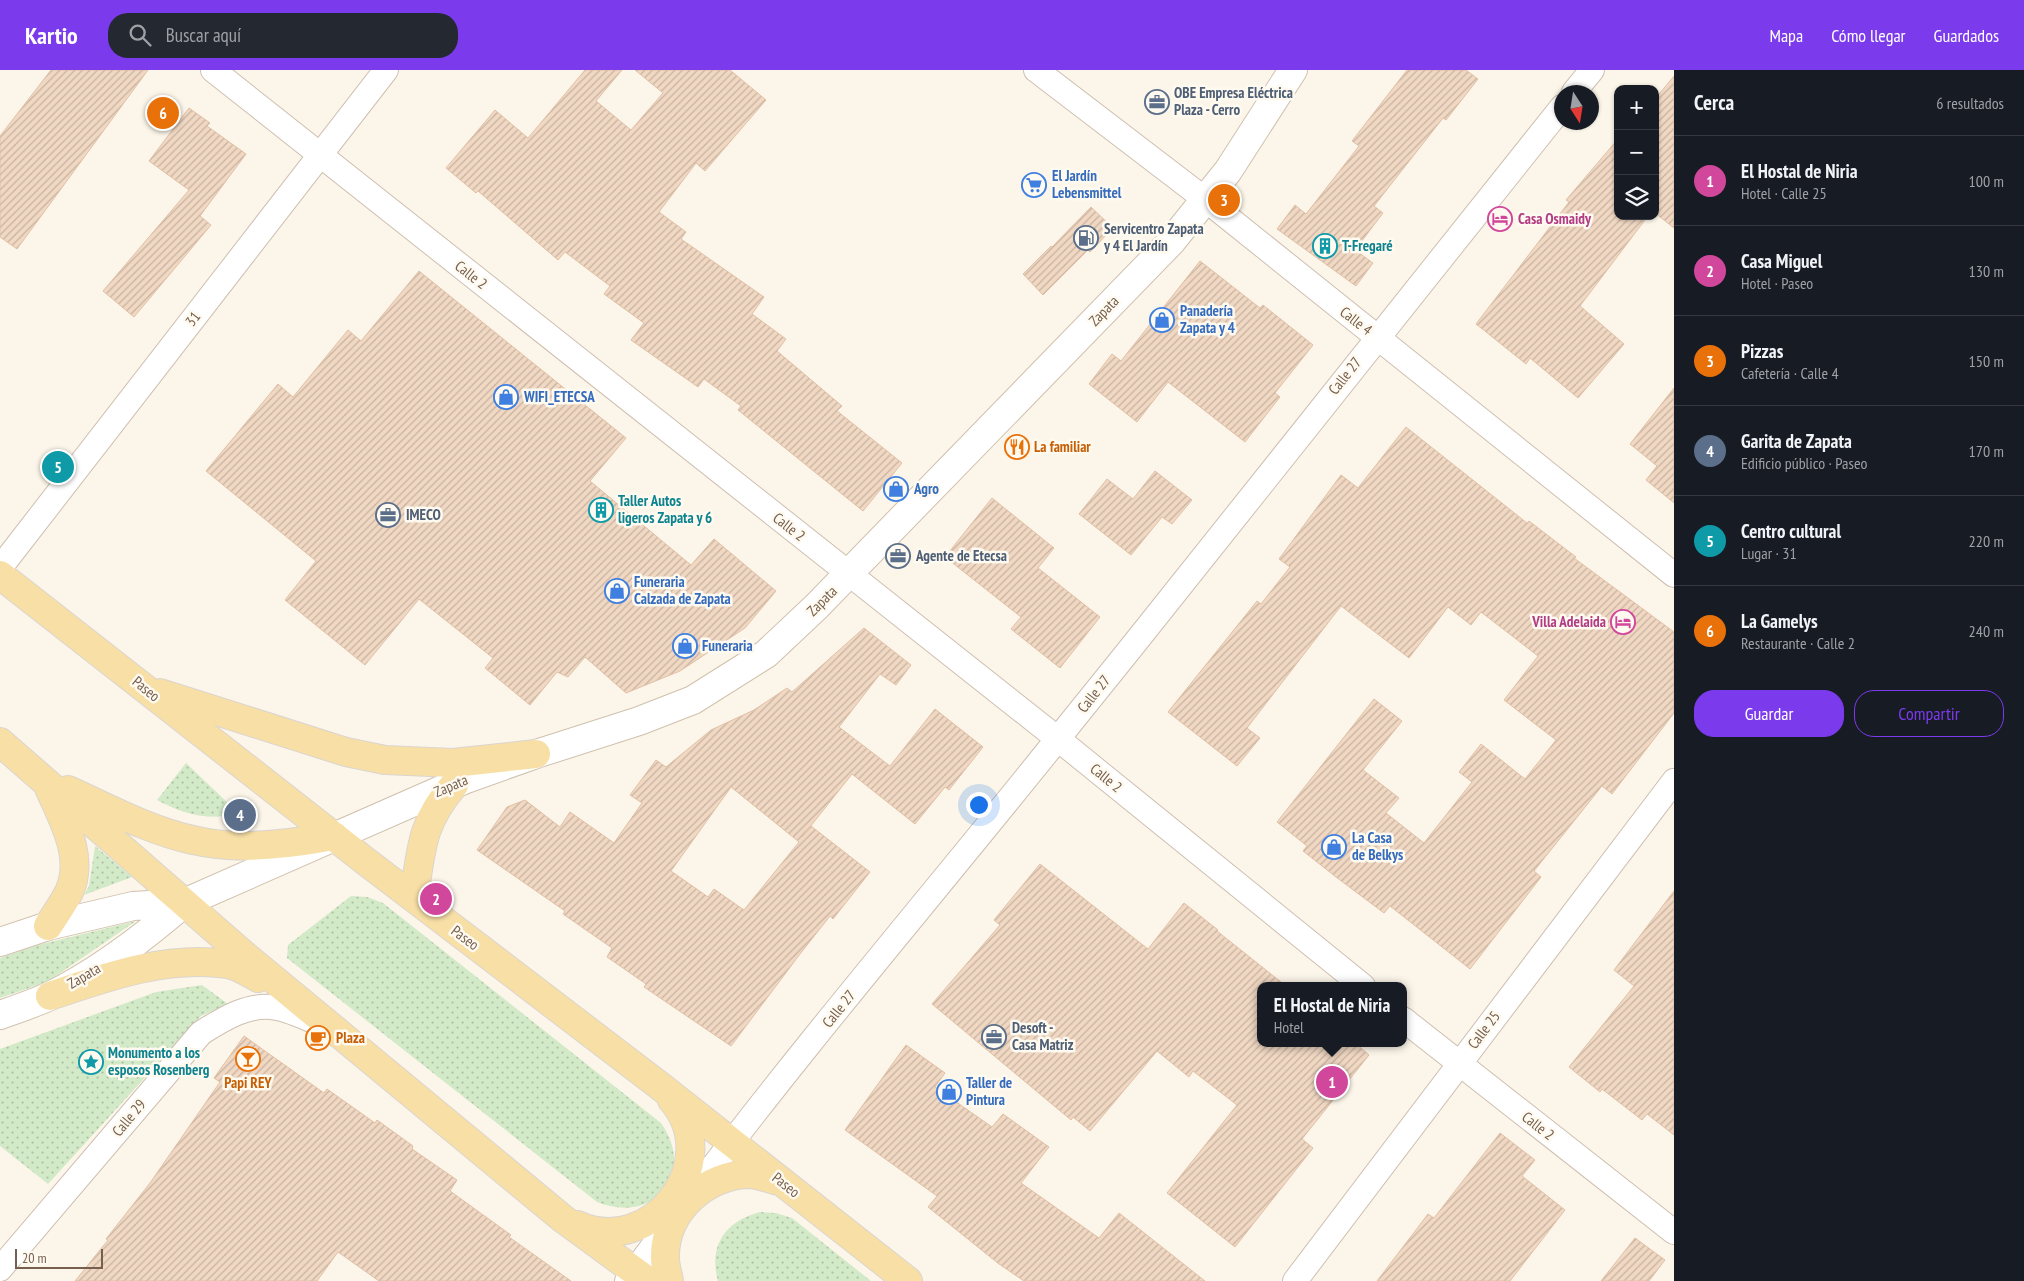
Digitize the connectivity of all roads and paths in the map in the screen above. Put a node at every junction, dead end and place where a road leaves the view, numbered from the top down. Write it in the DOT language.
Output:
graph roads {
  1 [pos="213,70"];
  2 [pos="386,70"];
  3 [pos="1036,70"];
  4 [pos="1293,70"];
  5 [pos="1592,70"];
  6 [pos="1580,85"];
  7 [pos="1554,118"];
  8 [pos="319,154"];
  9 [pos="1206,200"];
  10 [pos="1376,337"];
  11 [pos="0,568"];
  12 [pos="0,575"];
  13 [pos="848,575"];
  14 [pos="1674,575"];
  15 [pos="144,688"];
  16 [pos="1058,739"];
  17 [pos="0,742"];
  18 [pos="536,754"];
  19 [pos="45,780"];
  20 [pos="1674,781"];
  21 [pos="454,785"];
  22 [pos="334,836"];
  23 [pos="414,898"];
  24 [pos="184,903"];
  25 [pos="48,926"];
  26 [pos="0,942"];
  27 [pos="1357,982"];
  28 [pos="50,996"];
  29 [pos="0,1015"];
  30 [pos="1407,1022"];
  31 [pos="337,1031"];
  32 [pos="1459,1064"];
  33 [pos="660,1086"];
  34 [pos="731,1142"];
  35 [pos="782,1182"];
  36 [pos="682,1208"];
  37 [pos="562,1218"];
  38 [pos="1674,1232"];
  39 [pos="0,1269"];
  40 [pos="636,1278"];
  41 [pos="669,1281"];
  42 [pos="908,1281"];
  43 [pos="1295,1281"];
  1 -- 8 [label="street, Calle 2"];
  2 -- 8 [label="street, 31"];
  3 -- 9 [label="street, Calle 4"];
  4 -- 9 [label="main road, Zapata"];
  5 -- 6 [label="street"];
  7 -- 10 [label="street, Calle 27"];
  8 -- 11 [label="street, 31"];
  8 -- 13 [label="street, Calle 2"];
  9 -- 10 [label="street, Calle 4"];
  9 -- 13 [label="main road, Zapata"];
  10 -- 14 [label="street, Calle 4"];
  10 -- 16 [label="street, Calle 27"];
  12 -- 15 [label="main road, Paseo"];
  13 -- 16 [label="street, Calle 2"];
  13 -- 18 [label="main road, Zapata"];
  15 -- 18 [label="main road"];
  15 -- 22 [label="main road, Paseo"];
  16 -- 27 [label="street, Calle 2"];
  16 -- 34 [label="street, Calle 27"];
  17 -- 19 [label="main road"];
  18 -- 21 [label="main road, Zapata"];
  19 -- 22 [label="main road"];
  19 -- 24 [label="main road"];
  19 -- 25 [label="main road"];
  20 -- 32 [label="street, Calle 25"];
  21 -- 22 [label="main road, Zapata"];
  21 -- 23 [label="main road"];
  22 -- 23 [label="main road, Paseo"];
  22 -- 24 [label="main road, Zapata"];
  23 -- 33 [label="main road, Paseo"];
  24 -- 25 [label="main road, Zapata"];
  24 -- 28 [label="main road, Zapata"];
  24 -- 31 [label="main road"];
  25 -- 26 [label="main road, Zapata"];
  28 -- 29 [label="main road, Zapata"];
  28 -- 31 [label="main road"];
  30 -- 32 [label="street, Calle 2"];
  31 -- 37 [label="main road"];
  31 -- 39 [label="street, Calle 29"];
  32 -- 38 [label="street, Calle 2"];
  32 -- 43 [label="street, Calle 25"];
  33 -- 34 [label="main road, Paseo"];
  33 -- 37 [label="main road"];
  34 -- 35 [label="main road, Paseo"];
  34 -- 36 [label="street, Calle 27"];
  35 -- 36 [label="main road"];
  35 -- 42 [label="main road, Paseo"];
  36 -- 40 [label="street, Calle 27"];
  36 -- 41 [label="main road"];
  37 -- 40 [label="main road"];
}
